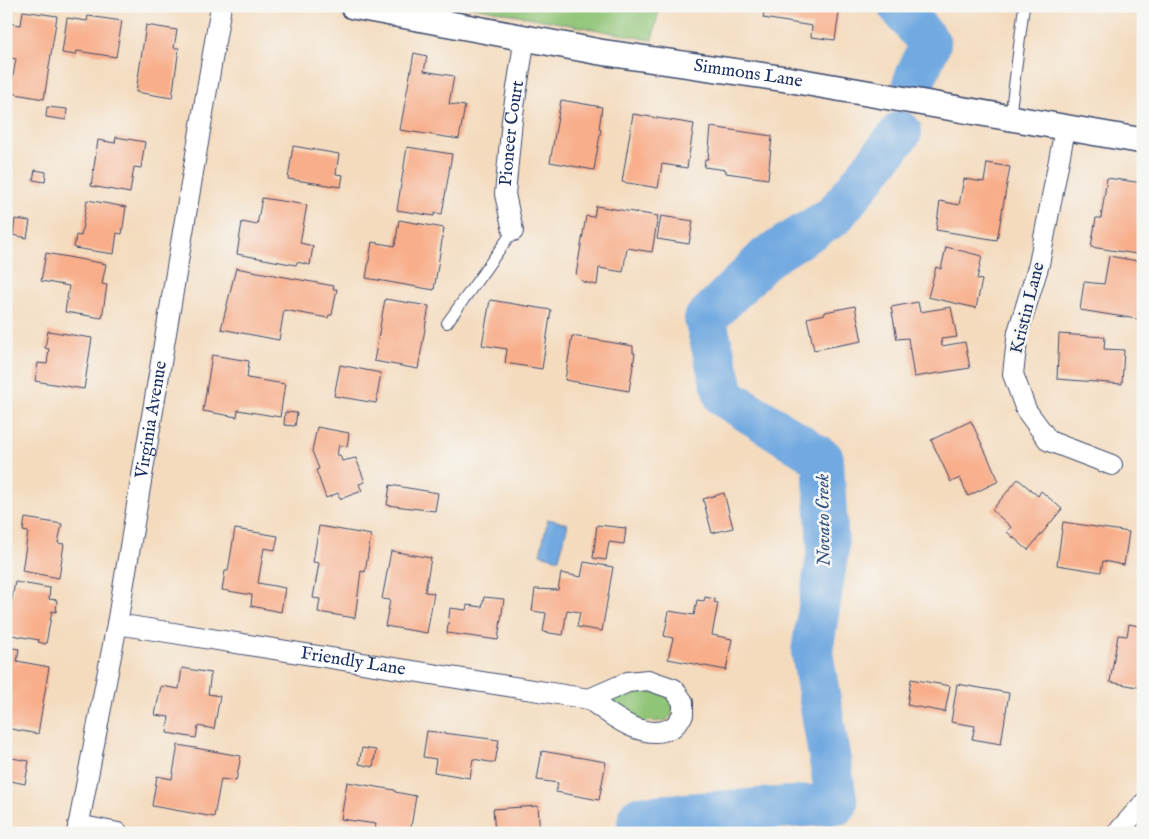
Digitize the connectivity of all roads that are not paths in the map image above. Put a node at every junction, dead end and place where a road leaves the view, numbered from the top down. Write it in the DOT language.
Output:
graph roads {
  1 [pos="221,6"];
  2 [pos="353,6"];
  3 [pos="1024,6"];
  4 [pos="525,36"];
  5 [pos="1010,120"];
  6 [pos="1065,129"];
  7 [pos="1143,141"];
  8 [pos="513,231"];
  9 [pos="447,322"];
  10 [pos="1112,465"];
  11 [pos="118,624"];
  12 [pos="589,699"];
  13 [pos="1143,804"];
  14 [pos="77,829"];
  15 [pos="118,833"];
  16 [pos="1117,833"];
  1 -- 11 [label="street, Virginia Avenue"];
  2 -- 4 [label="street, Simmons Lane"];
  3 -- 5 [label="lane"];
  4 -- 5 [label="street, Simmons Lane"];
  4 -- 8 [label="street, Pioneer Court"];
  5 -- 6 [label="street, Simmons Lane"];
  6 -- 7 [label="street, Simmons Lane"];
  6 -- 10 [label="street, Kristin Lane"];
  8 -- 9 [label="lane"];
  11 -- 12 [label="street, Friendly Lane"];
  11 -- 14 [label="street, Virginia Avenue"];
  13 -- 16 [label="street"];
  14 -- 15 [label="street"];
}
